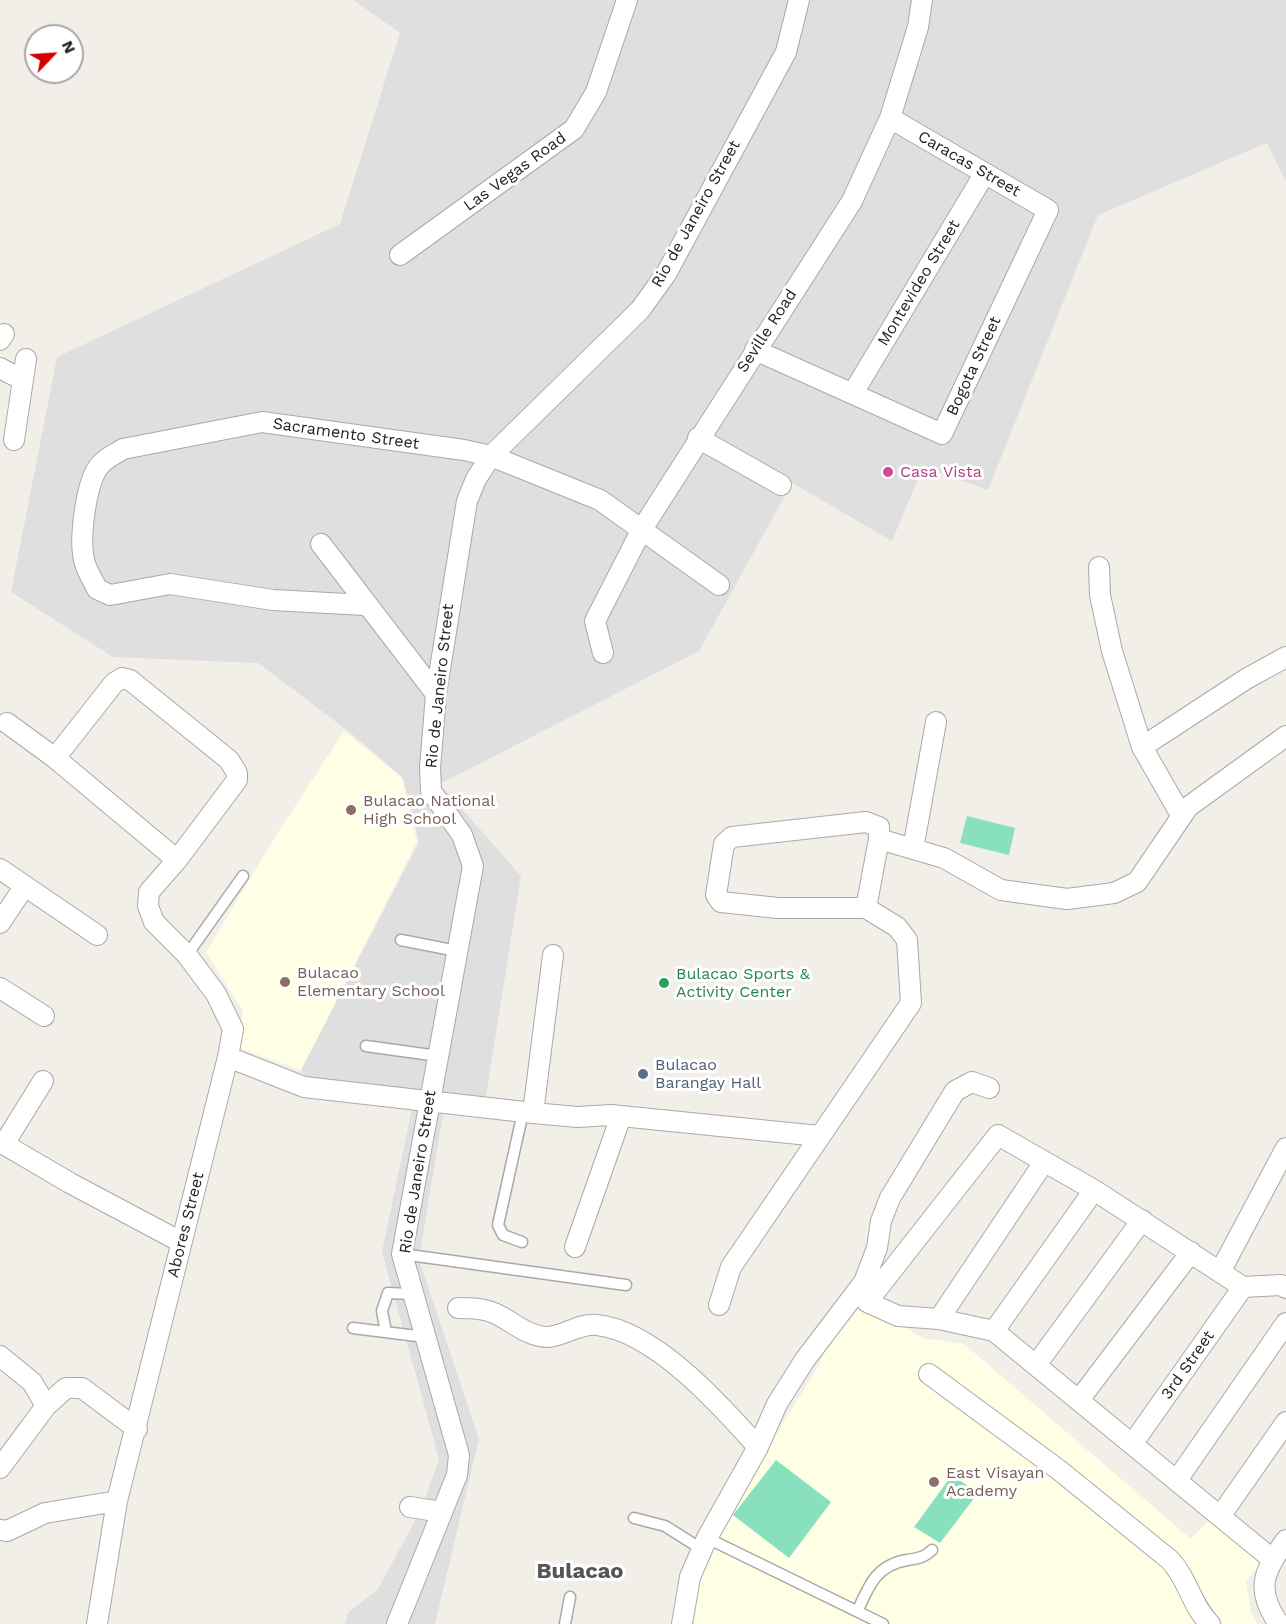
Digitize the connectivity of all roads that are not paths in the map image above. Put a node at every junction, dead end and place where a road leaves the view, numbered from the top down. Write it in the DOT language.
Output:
graph roads {
  1 [pos="627,0"];
  2 [pos="799,0"];
  3 [pos="922,0"];
  4 [pos="890,118"];
  5 [pos="985,172"];
  6 [pos="1048,210"];
  7 [pos="400,255"];
  8 [pos="755,350"];
  9 [pos="26,359"];
  10 [pos="0,368"];
  11 [pos="23,380"];
  12 [pos="853,393"];
  13 [pos="698,438"];
  14 [pos="14,440"];
  15 [pos="491,456"];
  16 [pos="781,485"];
  17 [pos="642,529"];
  18 [pos="321,544"];
  19 [pos="1099,567"];
  20 [pos="719,585"];
  21 [pos="365,605"];
  22 [pos="603,652"];
  23 [pos="1286,657"];
  24 [pos="436,694"];
  25 [pos="936,722"];
  26 [pos="7,723"];
  27 [pos="1286,736"];
  28 [pos="1142,747"];
  29 [pos="54,758"];
  30 [pos="1181,815"];
  31 [pos="879,839"];
  32 [pos="913,849"];
  33 [pos="177,860"];
  34 [pos="0,869"];
  35 [pos="243,876"];
  36 [pos="24,888"];
  37 [pos="866,908"];
  38 [pos="0,923"];
  39 [pos="97,935"];
  40 [pos="401,940"];
  41 [pos="457,951"];
  42 [pos="187,955"];
  43 [pos="553,955"];
  44 [pos="0,988"];
  45 [pos="44,1016"];
  46 [pos="366,1046"];
  47 [pos="438,1056"];
  48 [pos="228,1057"];
  49 [pos="43,1081"];
  50 [pos="989,1088"];
  51 [pos="430,1100"];
  52 [pos="528,1113"];
  53 [pos="621,1116"];
  54 [pos="819,1136"];
  55 [pos="2,1143"];
  56 [pos="1286,1148"];
  57 [pos="1044,1162"];
  58 [pos="1094,1190"];
  59 [pos="1142,1220"];
  60 [pos="181,1242"];
  61 [pos="522,1242"];
  62 [pos="575,1247"];
  63 [pos="1191,1252"];
  64 [pos="402,1254"];
  65 [pos="1220,1272"];
  66 [pos="1284,1283"];
  67 [pos="626,1285"];
  68 [pos="1243,1287"];
  69 [pos="412,1294"];
  70 [pos="719,1305"];
  71 [pos="458,1308"];
  72 [pos="939,1319"];
  73 [pos="1286,1323"];
  74 [pos="354,1328"];
  75 [pos="994,1331"];
  76 [pos="386,1332"];
  77 [pos="425,1337"];
  78 [pos="0,1356"];
  79 [pos="1036,1365"];
  80 [pos="929,1374"];
  81 [pos="1079,1400"];
  82 [pos="46,1406"];
  83 [pos="1286,1422"];
  84 [pos="137,1429"];
  85 [pos="1133,1443"];
  86 [pos="758,1447"];
  87 [pos="0,1468"];
  88 [pos="1178,1479"];
  89 [pos="117,1501"];
  90 [pos="410,1507"];
  91 [pos="442,1512"];
  92 [pos="1221,1515"];
  93 [pos="634,1518"];
  94 [pos="0,1530"];
  95 [pos="1286,1540"];
  96 [pos="705,1544"];
  97 [pos="932,1550"];
  98 [pos="1272,1559"];
  99 [pos="570,1597"];
  100 [pos="858,1610"];
  101 [pos="97,1624"];
  102 [pos="397,1624"];
  103 [pos="565,1624"];
  104 [pos="681,1624"];
  105 [pos="883,1624"];
  106 [pos="1210,1624"];
  107 [pos="1279,1624"];
  1 -- 7 [label="street, Las Vegas Road"];
  2 -- 15 [label="street, Rio de Janeiro Street"];
  3 -- 4 [label="street, Seville Road"];
  4 -- 5 [label="street, Caracas Street"];
  4 -- 8 [label="street, Seville Road"];
  5 -- 6 [label="street, Caracas Street"];
  5 -- 12 [label="street, Montevideo Street"];
  6 -- 12 [label="street, Bogota Street"];
  8 -- 12 [label="street, Bogota Street"];
  8 -- 13 [label="street, Seville Road"];
  9 -- 11 [label="street"];
  10 -- 11 [label="street"];
  11 -- 14 [label="street"];
  13 -- 16 [label="street"];
  13 -- 17 [label="street, Seville Road"];
  15 -- 17 [label="street, Sacramento Street"];
  15 -- 21 [label="street, Sacramento Street"];
  15 -- 24 [label="street, Rio de Janeiro Street"];
  17 -- 20 [label="street, Sacramento Street"];
  17 -- 22 [label="street, Seville Road"];
  18 -- 21 [label="street"];
  19 -- 28 [label="street"];
  21 -- 24 [label="street"];
  23 -- 28 [label="street"];
  24 -- 41 [label="street, Rio de Janeiro Street"];
  25 -- 32 [label="street"];
  26 -- 29 [label="street"];
  27 -- 30 [label="street"];
  28 -- 30 [label="street"];
  29 -- 33 [label="street"];
  29 -- 33 [label="street, Abores Street"];
  30 -- 32 [label="street"];
  31 -- 32 [label="street"];
  31 -- 37 [label="street"];
  31 -- 37 [label="street"];
  33 -- 42 [label="street, Abores Street"];
  34 -- 36 [label="street"];
  35 -- 42 [label="lane"];
  36 -- 38 [label="street"];
  36 -- 39 [label="street"];
  37 -- 54 [label="street"];
  40 -- 41 [label="lane"];
  41 -- 47 [label="street, Rio de Janeiro Street"];
  42 -- 48 [label="street, Abores Street"];
  43 -- 52 [label="street"];
  44 -- 45 [label="street"];
  46 -- 47 [label="lane"];
  47 -- 51 [label="street, Rio de Janeiro Street"];
  48 -- 51 [label="street"];
  48 -- 60 [label="street, Abores Street"];
  49 -- 55 [label="street"];
  50 -- 86 [label="street"];
  51 -- 52 [label="street"];
  51 -- 64 [label="street, Rio de Janeiro Street"];
  52 -- 53 [label="street"];
  52 -- 61 [label="lane"];
  53 -- 54 [label="street"];
  53 -- 62 [label="street"];
  54 -- 70 [label="street"];
  55 -- 60 [label="street"];
  56 -- 65 [label="street"];
  57 -- 58 [label="street"];
  57 -- 72 [label="street"];
  57 -- 72 [label="street"];
  58 -- 59 [label="street"];
  58 -- 75 [label="street"];
  59 -- 63 [label="street"];
  59 -- 79 [label="street"];
  60 -- 84 [label="street, Abores Street"];
  63 -- 65 [label="street"];
  63 -- 81 [label="street"];
  64 -- 67 [label="lane"];
  64 -- 69 [label="street, Rio de Janeiro Street"];
  65 -- 68 [label="street"];
  66 -- 68 [label="street"];
  68 -- 85 [label="street, 3rd Street"];
  69 -- 76 [label="lane"];
  69 -- 77 [label="street, Rio de Janeiro Street"];
  71 -- 86 [label="street"];
  72 -- 75 [label="street"];
  73 -- 88 [label="street"];
  74 -- 76 [label="lane"];
  75 -- 79 [label="street"];
  76 -- 77 [label="lane"];
  77 -- 91 [label="street, Rio de Janeiro Street"];
  78 -- 82 [label="street"];
  79 -- 81 [label="street"];
  80 -- 106 [label="street"];
  81 -- 85 [label="street"];
  82 -- 84 [label="street"];
  82 -- 87 [label="street"];
  83 -- 92 [label="street"];
  84 -- 89 [label="street, Abores Street"];
  85 -- 88 [label="street"];
  86 -- 96 [label="street"];
  88 -- 92 [label="street"];
  89 -- 94 [label="street"];
  89 -- 101 [label="street, Abores Street"];
  90 -- 91 [label="street"];
  91 -- 102 [label="street, Rio de Janeiro Street"];
  92 -- 98 [label="street"];
  93 -- 96 [label="lane"];
  95 -- 98 [label="street"];
  96 -- 100 [label="lane"];
  96 -- 104 [label="street"];
  97 -- 100 [label="lane"];
  98 -- 107 [label="street"];
  99 -- 103 [label="lane"];
  100 -- 105 [label="lane"];
}
